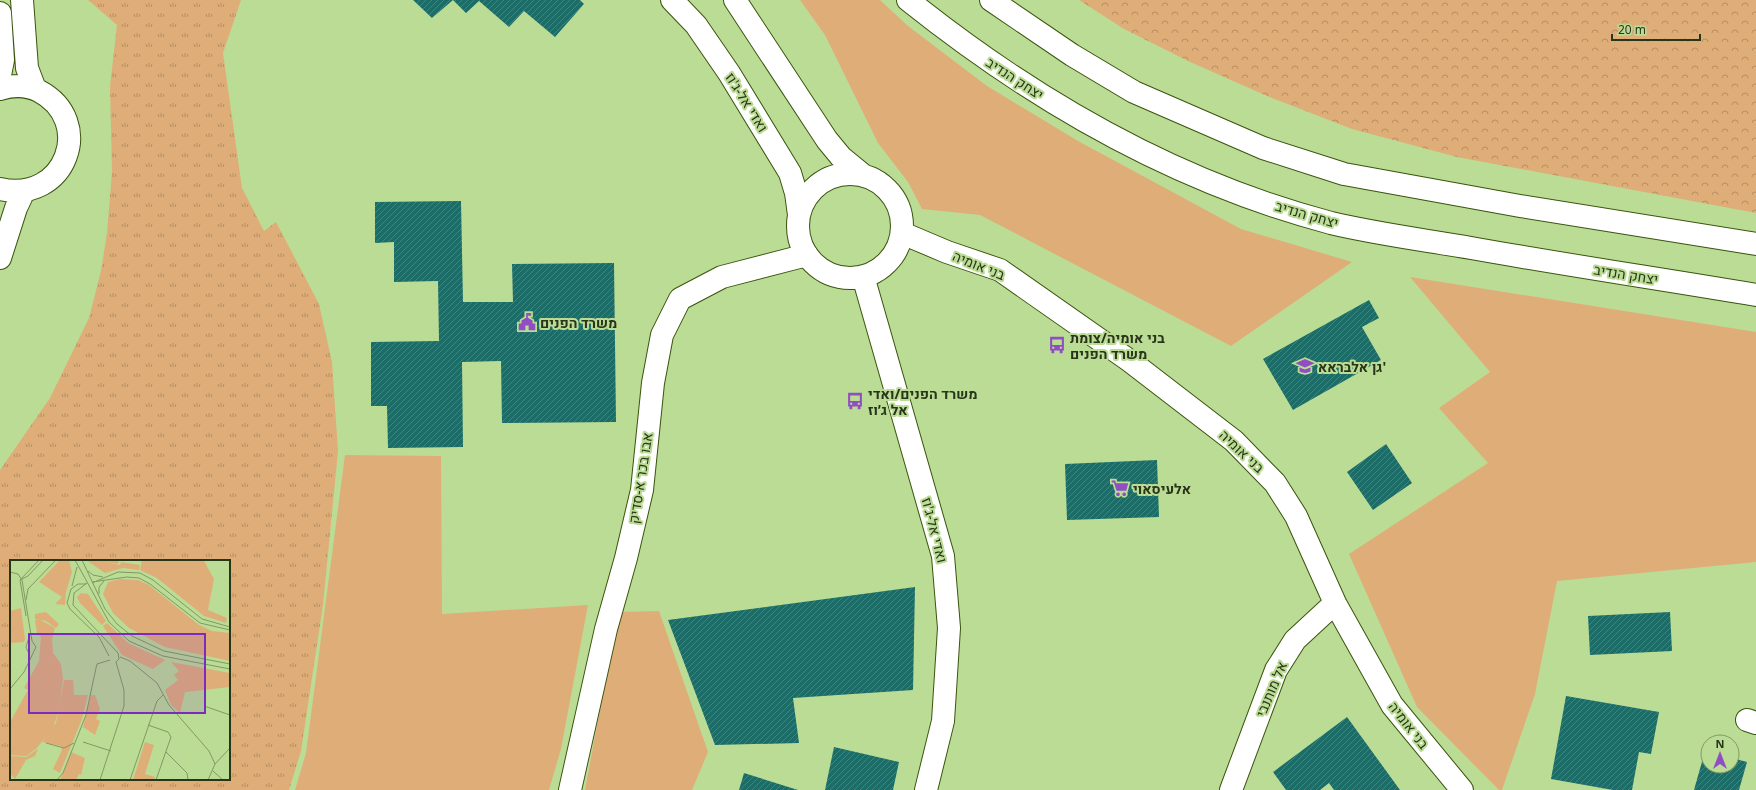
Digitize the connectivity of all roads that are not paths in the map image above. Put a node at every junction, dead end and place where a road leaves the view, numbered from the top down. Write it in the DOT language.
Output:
graph roads {
  1 [pos="22,0"];
  2 [pos="672,0"];
  3 [pos="735,0"];
  4 [pos="908,0"];
  5 [pos="991,0"];
  6 [pos="0,13"];
  7 [pos="0,75"];
  8 [pos="0,89"];
  9 [pos="35,89"];
  10 [pos="863,176"];
  11 [pos="0,188"];
  12 [pos="24,191"];
  13 [pos="799,215"];
  14 [pos="902,233"];
  15 [pos="1756,244"];
  16 [pos="806,255"];
  17 [pos="0,258"];
  18 [pos="863,276"];
  19 [pos="1756,295"];
  20 [pos="1335,603"];
  21 [pos="570,790"];
  22 [pos="926,790"];
  23 [pos="1231,790"];
  24 [pos="1462,790"];
  1 -- 9 [label="main road"];
  2 -- 13 [label="main road, ואדי אל-ג'וז"];
  3 -- 10 [label="main road"];
  4 -- 19 [label="main road, יצחק הנדיב"];
  5 -- 15 [label="main road"];
  6 -- 7 [label="main road"];
  8 -- 9 [label="main road"];
  9 -- 12 [label="main road"];
  10 -- 13 [label="main road"];
  10 -- 14 [label="main road"];
  11 -- 12 [label="main road"];
  12 -- 17 [label="main road"];
  13 -- 16 [label="main road"];
  14 -- 18 [label="main road"];
  14 -- 20 [label="main road, בני אומיה"];
  16 -- 18 [label="main road"];
  16 -- 21 [label="main road, אבו בכר א-סדיק"];
  18 -- 22 [label="main road, ואדי אל-ג'וז"];
  20 -- 23 [label="main road, אל מותנבי"];
  20 -- 24 [label="main road, בני אומיה"];
}
